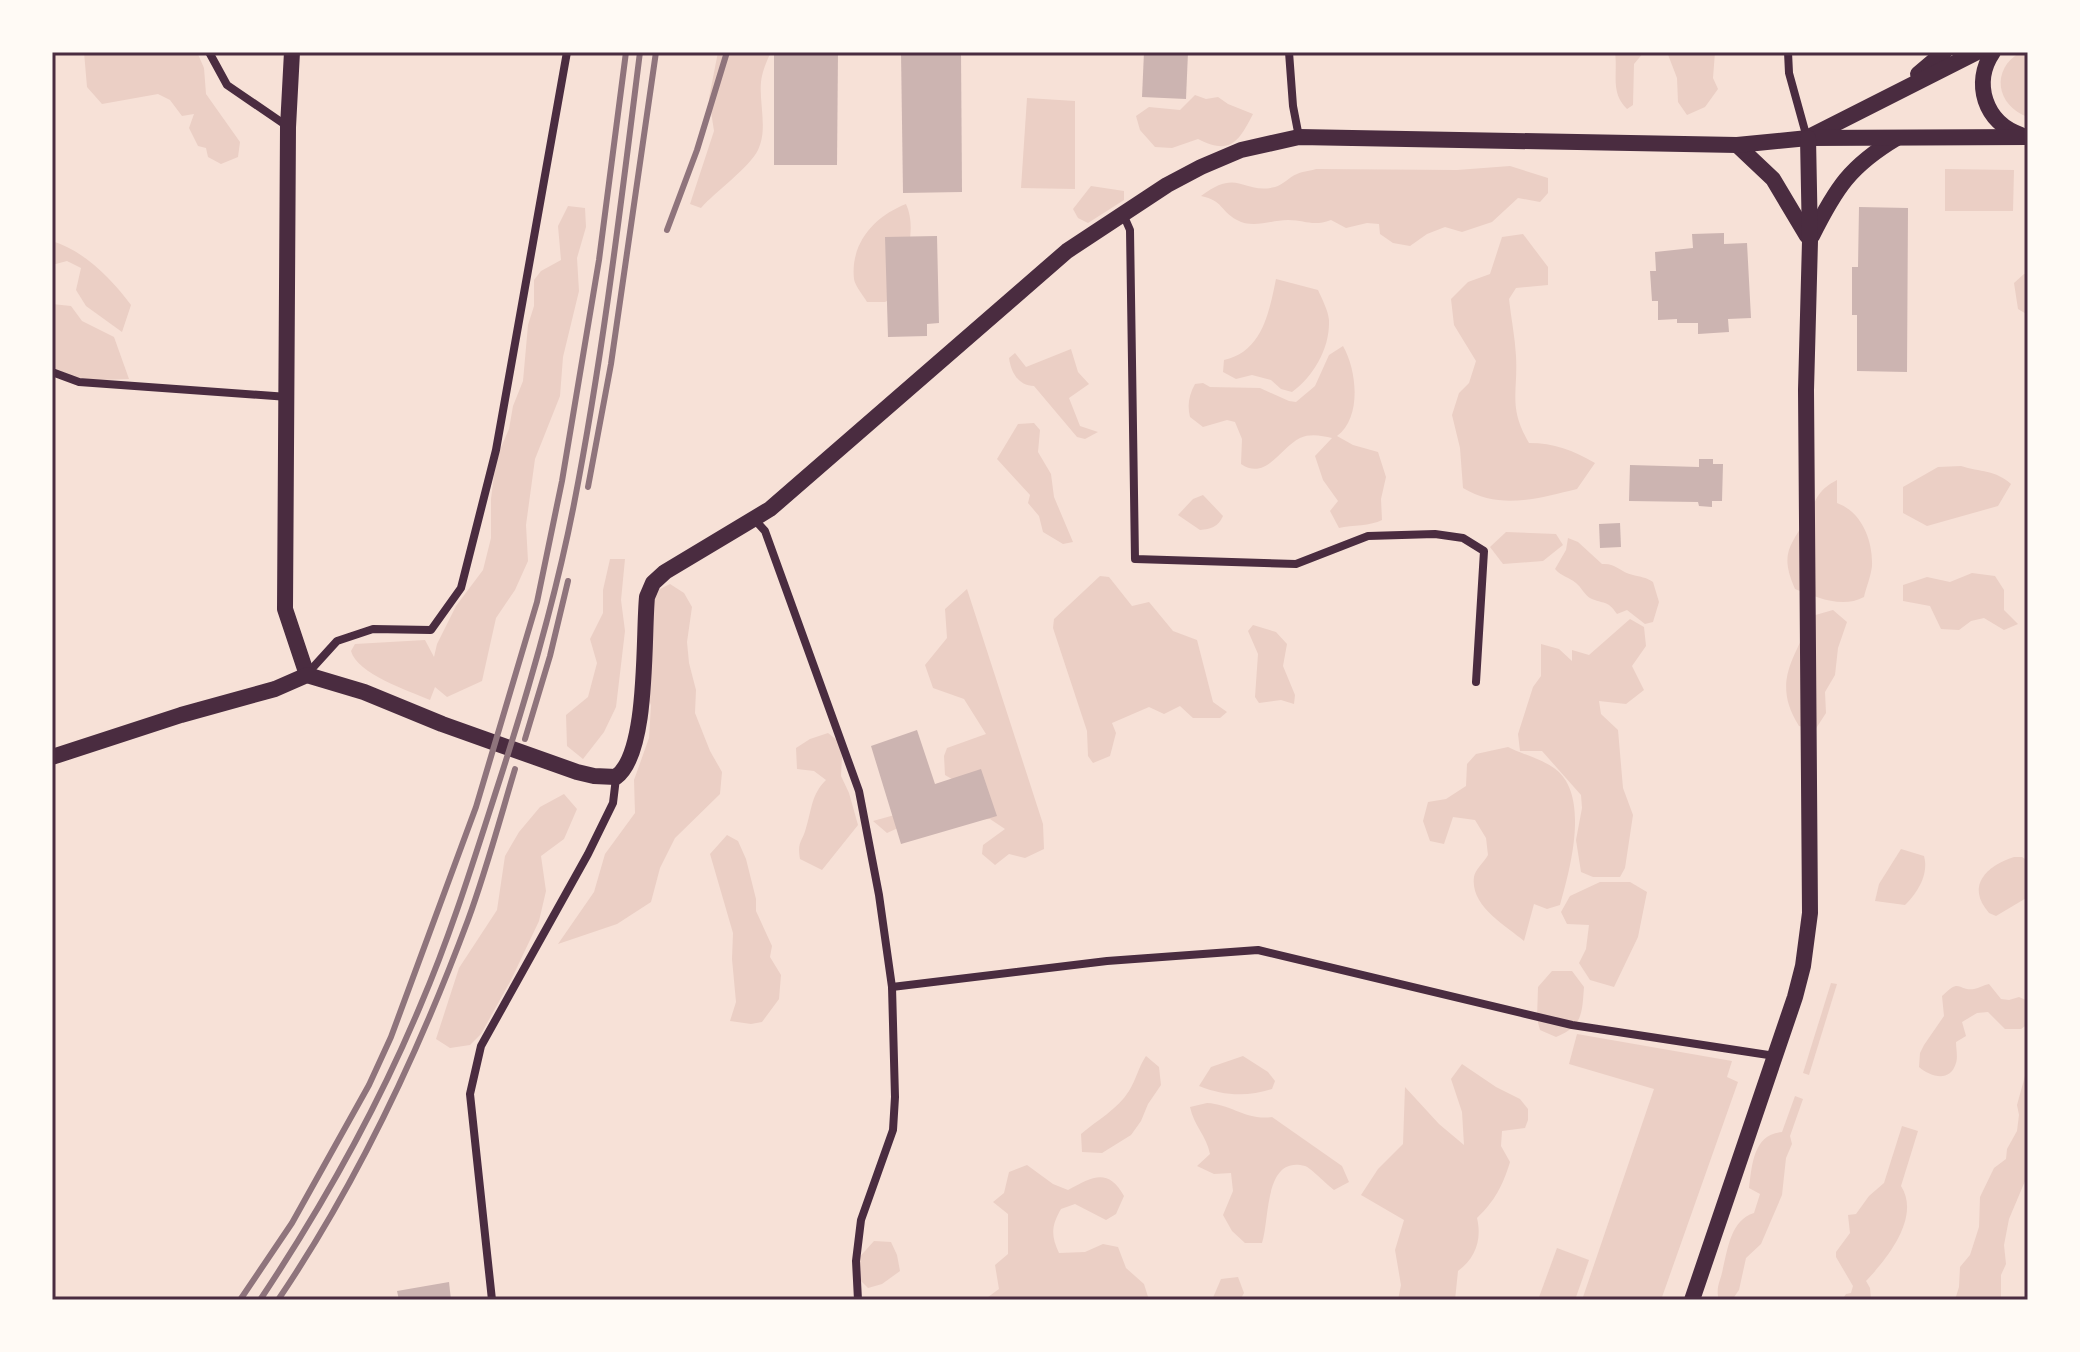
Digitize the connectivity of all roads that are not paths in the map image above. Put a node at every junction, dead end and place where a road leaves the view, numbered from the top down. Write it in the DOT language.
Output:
graph roads {
  1 [pos="209,52"];
  2 [pos="292,52"];
  3 [pos="567,52"];
  4 [pos="1289,52"];
  5 [pos="1788,52"];
  6 [pos="1944,52"];
  7 [pos="1977,52"];
  8 [pos="1993,52"];
  9 [pos="1892,95"];
  10 [pos="288,127"];
  11 [pos="2028,136"];
  12 [pos="1299,137"];
  13 [pos="1808,138"];
  14 [pos="1897,138"];
  15 [pos="1737,145"];
  16 [pos="1123,214"];
  17 [pos="1810,241"];
  18 [pos="52,372"];
  19 [pos="288,397"];
  20 [pos="755,520"];
  21 [pos="307,675"];
  22 [pos="1476,682"];
  23 [pos="52,757"];
  24 [pos="616,777"];
  25 [pos="892,987"];
  26 [pos="1775,1056"];
  27 [pos="492,1300"];
  28 [pos="858,1300"];
  29 [pos="1692,1300"];
  1 -- 10 [label="street"];
  2 -- 10 [label="main road"];
  3 -- 21 [label="street"];
  4 -- 12 [label="street"];
  5 -- 13 [label="street"];
  6 -- 9 [label="main road"];
  7 -- 9 [label="main road"];
  8 -- 11 [label="main road"];
  9 -- 13 [label="main road"];
  10 -- 19 [label="main road"];
  11 -- 14 [label="main road"];
  12 -- 15 [label="main road"];
  12 -- 16 [label="main road"];
  13 -- 14 [label="main road"];
  13 -- 15 [label="main road"];
  13 -- 17 [label="main road"];
  14 -- 17 [label="main road"];
  15 -- 17 [label="main road"];
  16 -- 20 [label="main road"];
  16 -- 22 [label="street"];
  17 -- 26 [label="main road"];
  18 -- 19 [label="street"];
  19 -- 21 [label="main road"];
  20 -- 24 [label="main road"];
  20 -- 25 [label="street"];
  21 -- 23 [label="main road"];
  21 -- 24 [label="main road"];
  24 -- 27 [label="street"];
  25 -- 26 [label="street"];
  25 -- 28 [label="street"];
  26 -- 29 [label="main road"];
}
